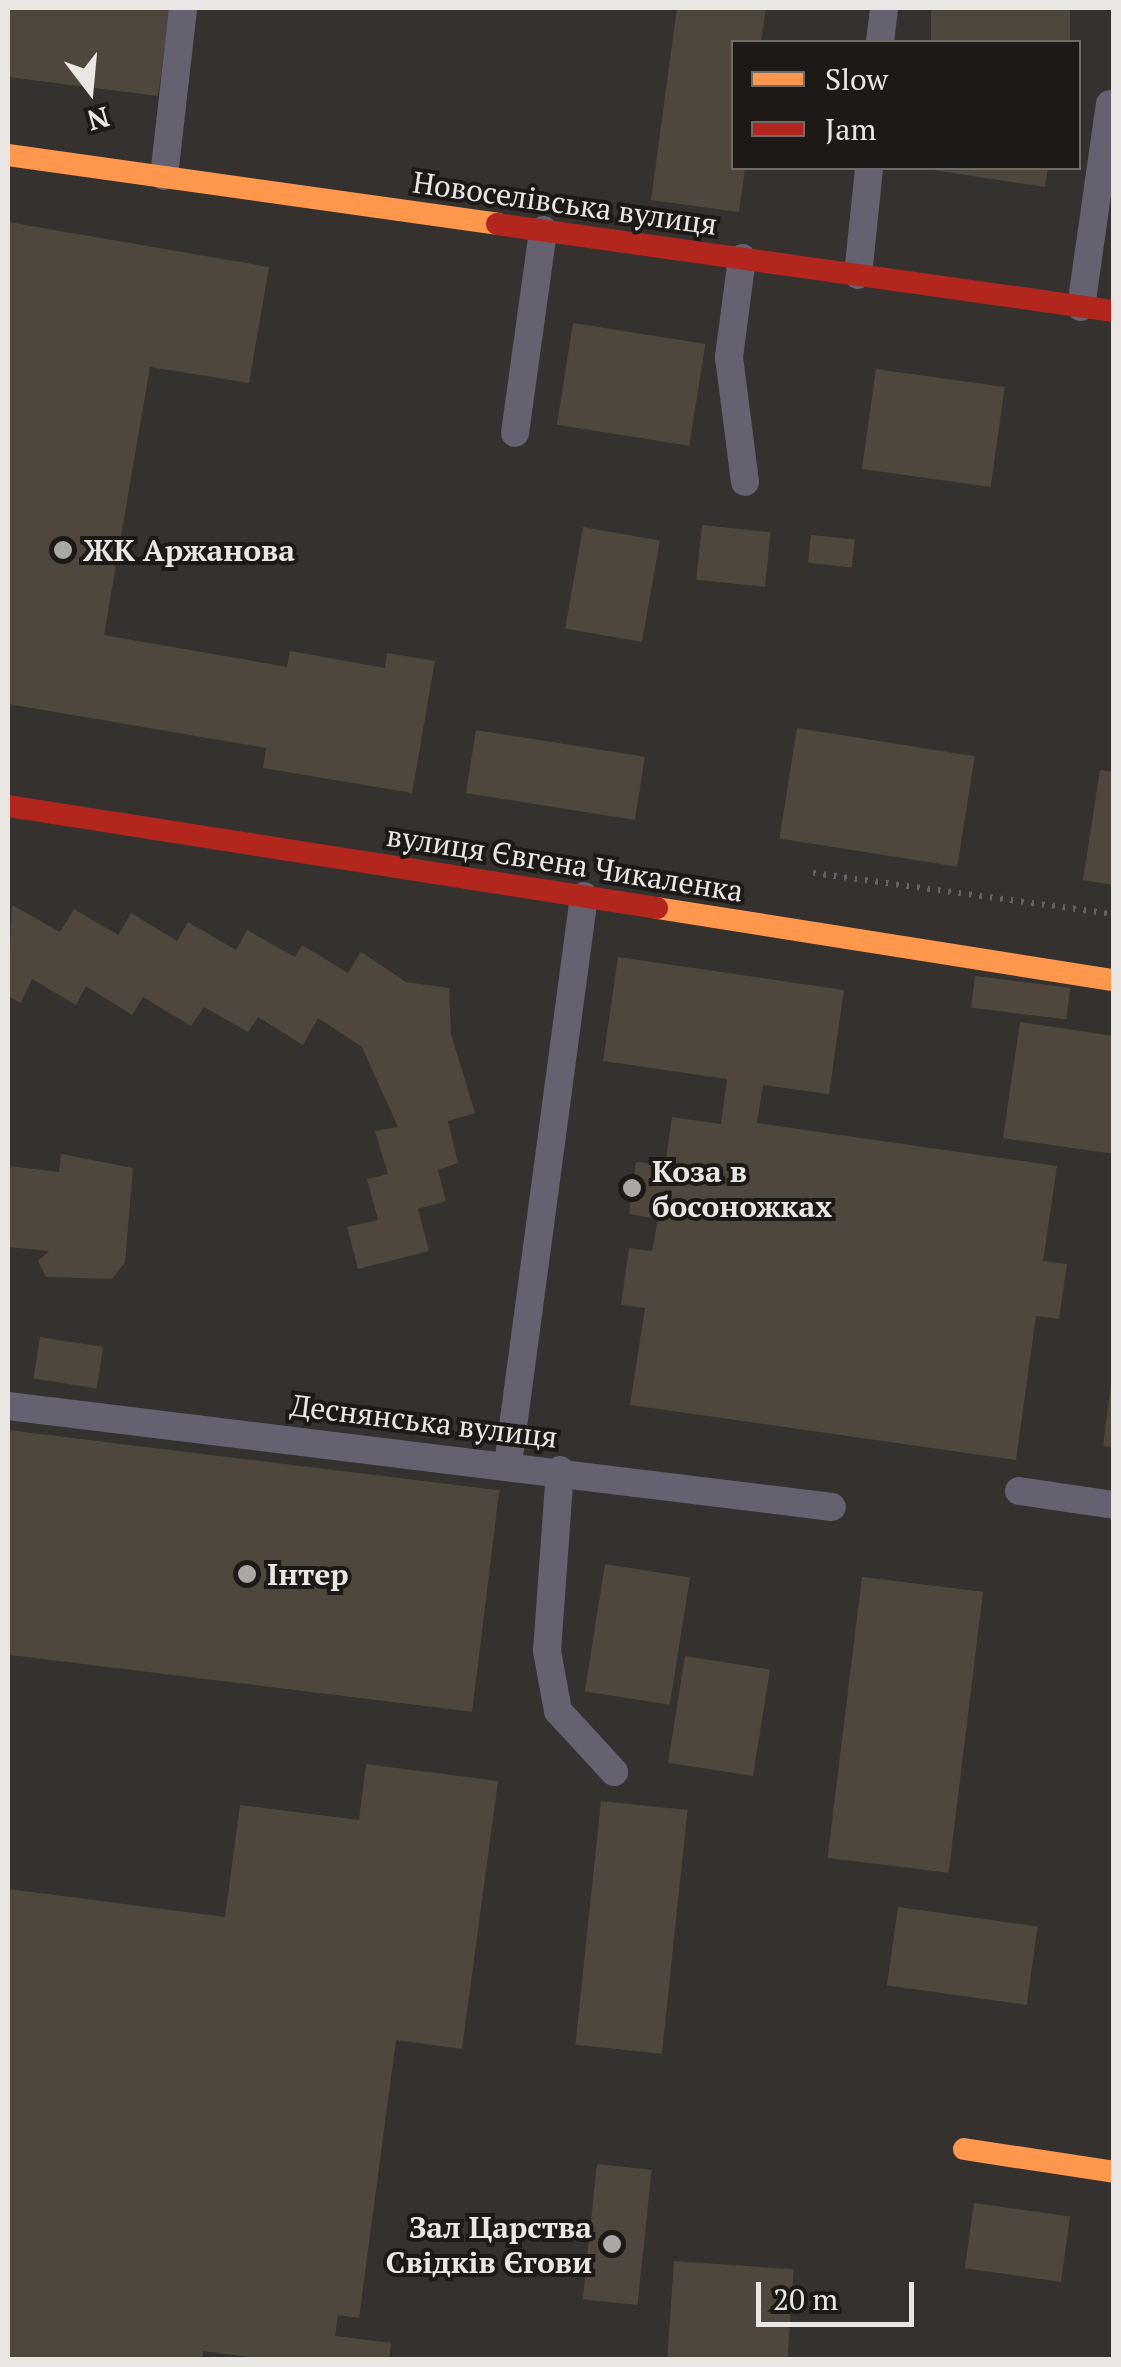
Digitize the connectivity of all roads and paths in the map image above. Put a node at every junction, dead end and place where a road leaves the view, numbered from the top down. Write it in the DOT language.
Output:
graph roads {
  1 [pos="884,8"];
  2 [pos="183,9"];
  3 [pos="880,40"];
  4 [pos="1110,104"];
  5 [pos="8,155"];
  6 [pos="868,170"];
  7 [pos="164,176"];
  8 [pos="543,230"];
  9 [pos="742,258"];
  10 [pos="858,275"];
  11 [pos="1081,306"];
  12 [pos="1114,312"];
  13 [pos="516,433"];
  14 [pos="745,482"];
  15 [pos="8,806"];
  16 [pos="584,896"];
  17 [pos="1114,980"];
  18 [pos="8,1406"];
  19 [pos="508,1464"];
  20 [pos="560,1470"];
  21 [pos="1019,1491"];
  22 [pos="1114,1505"];
  23 [pos="832,1506"];
  24 [pos="614,1772"];
  25 [pos="964,2149"];
  26 [pos="1114,2172"];
  1 -- 3 [label="lane"];
  2 -- 7 [label="lane"];
  4 -- 11 [label="lane"];
  5 -- 7 [label="street, Новоселівська вулиця"];
  6 -- 10 [label="lane"];
  7 -- 8 [label="street, Новоселівська вулиця"];
  8 -- 9 [label="street, Новоселівська вулиця"];
  8 -- 13 [label="lane"];
  9 -- 10 [label="street, Новоселівська вулиця"];
  9 -- 14 [label="lane"];
  10 -- 11 [label="street, Новоселівська вулиця"];
  11 -- 12 [label="street, Новоселівська вулиця"];
  15 -- 16 [label="street, вулиця Євгена Чикаленка"];
  16 -- 17 [label="street, вулиця Євгена Чикаленка"];
  16 -- 19 [label="lane"];
  18 -- 19 [label="lane, Деснянська вулиця"];
  19 -- 20 [label="lane, Деснянська вулиця"];
  20 -- 23 [label="lane, Деснянська вулиця"];
  20 -- 24 [label="lane"];
  21 -- 22 [label="lane"];
  25 -- 26 [label="street"];
}
